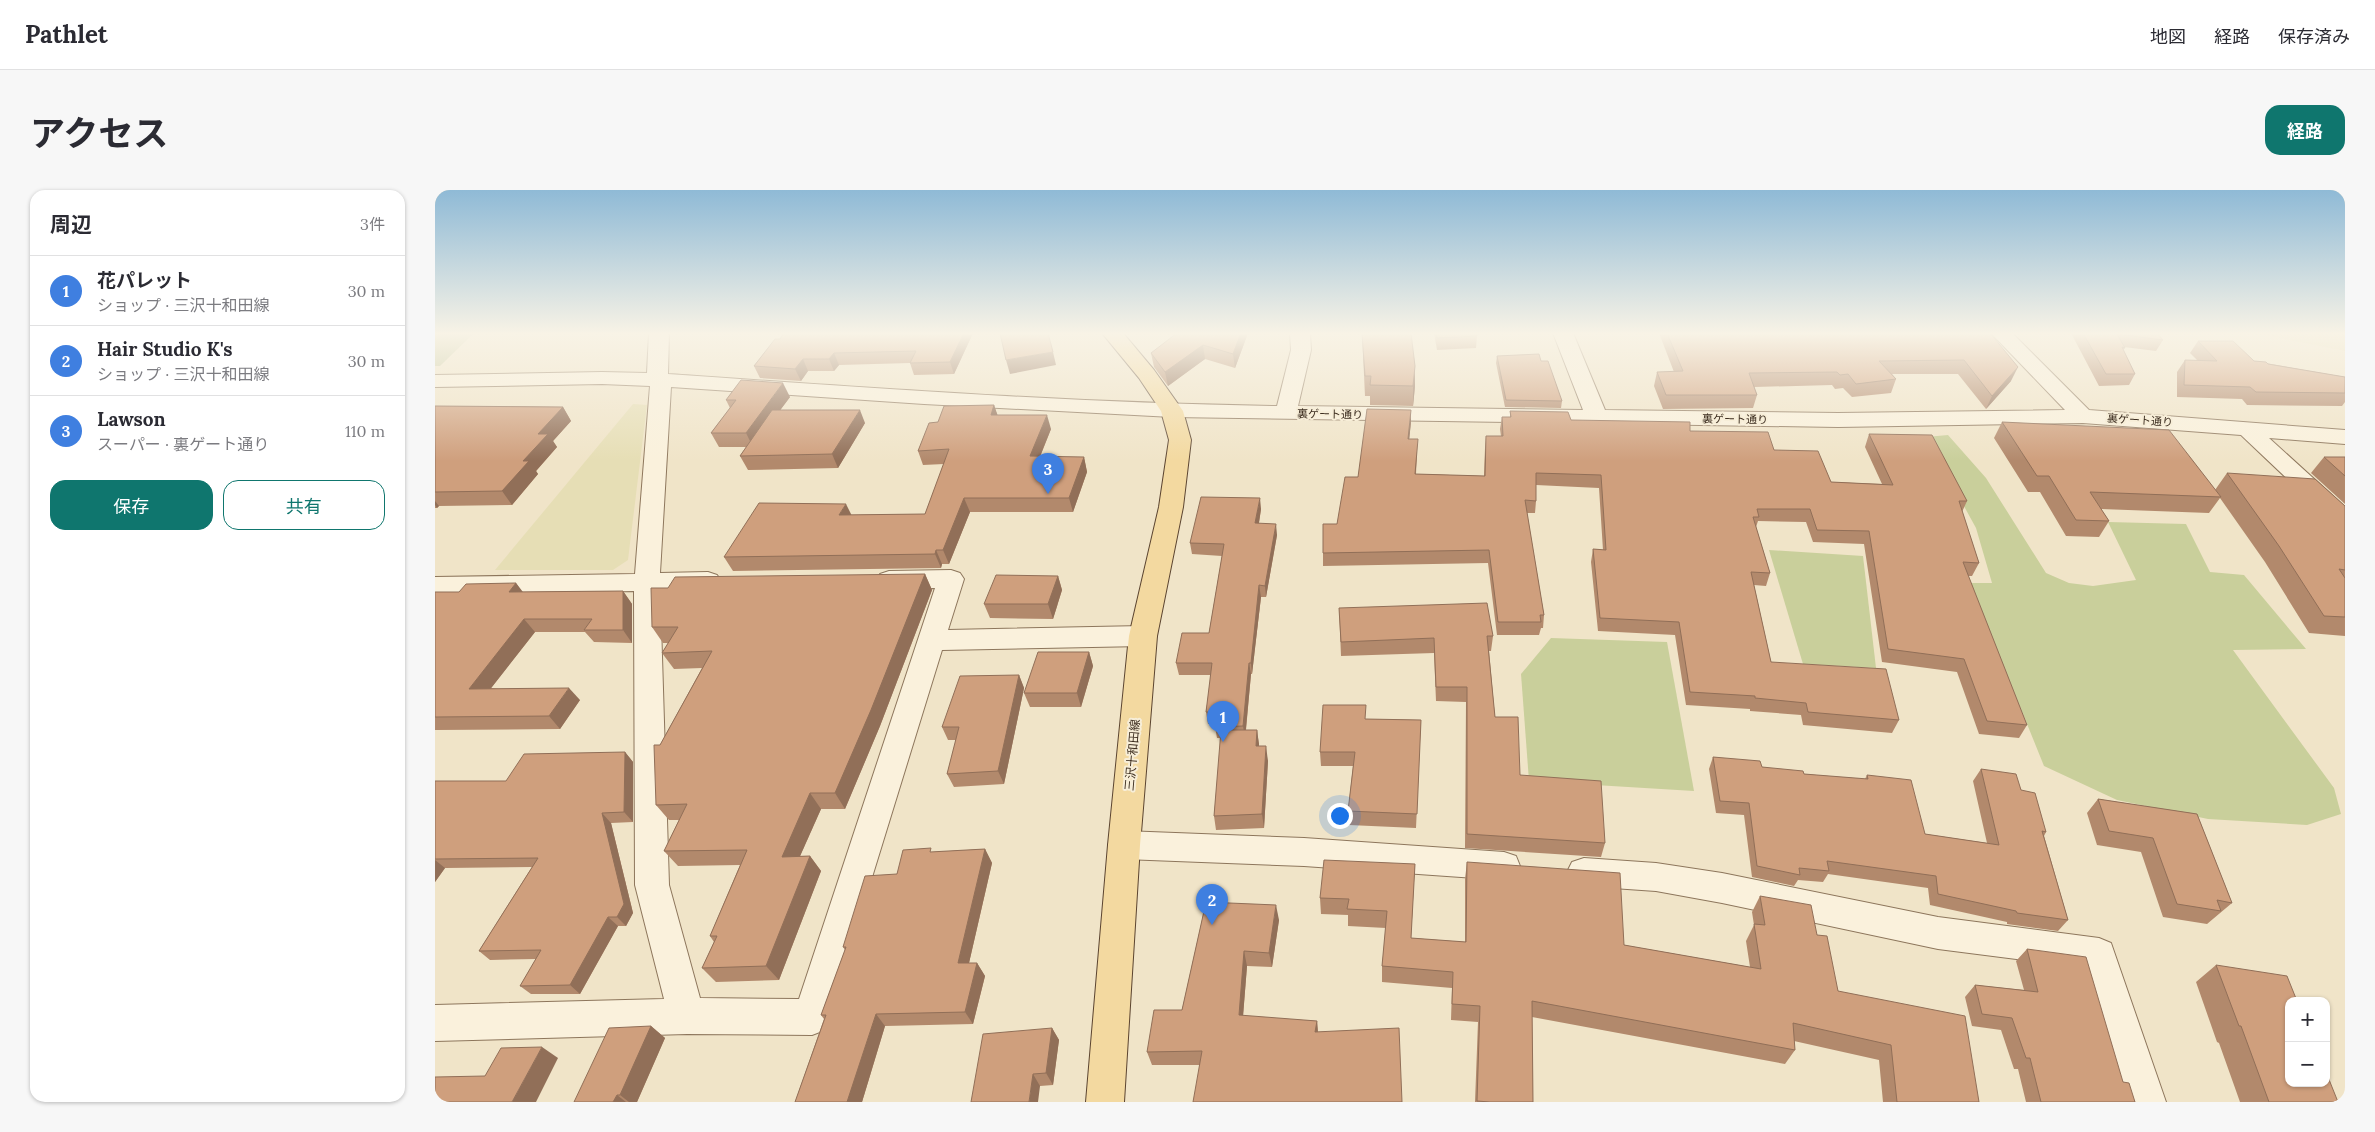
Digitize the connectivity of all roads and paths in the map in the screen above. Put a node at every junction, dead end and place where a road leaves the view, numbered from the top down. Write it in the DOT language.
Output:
graph roads {
  1 [pos="658,376"];
  2 [pos="1148,376"];
  3 [pos="1295,376"];
  4 [pos="1580,376"];
  5 [pos="2043,376"];
  6 [pos="658,380"];
  7 [pos="435,381"];
  8 [pos="1172,411"];
  9 [pos="1286,413"];
  10 [pos="2083,416"];
  11 [pos="1597,417"];
  12 [pos="2246,428"];
  13 [pos="2345,437"];
  14 [pos="2345,520"];
  15 [pos="862,580"];
  16 [pos="735,581"];
  17 [pos="647,582"];
  18 [pos="435,586"];
  19 [pos="1143,636"];
  20 [pos="933,640"];
  21 [pos="1123,845"];
  22 [pos="687,1016"];
  23 [pos="435,1023"];
  24 [pos="1105,1102"];
  25 [pos="2147,1102"];
  1 -- 6 [label="street"];
  2 -- 8 [label="main road"];
  3 -- 9 [label="street"];
  4 -- 11 [label="street"];
  5 -- 10 [label="street"];
  6 -- 7 [label="street, 裏ゲート通り"];
  6 -- 8 [label="street, 裏ゲート通り"];
  6 -- 17 [label="street"];
  8 -- 9 [label="street, 裏ゲート通り"];
  8 -- 19 [label="main road, 三沢十和田線"];
  9 -- 11 [label="street, 裏ゲート通り"];
  10 -- 11 [label="street, 裏ゲート通り"];
  10 -- 12 [label="street, 裏ゲート通り"];
  12 -- 13 [label="street, 裏ゲート通り"];
  12 -- 14 [label="street"];
  15 -- 20 [label="street"];
  16 -- 17 [label="street"];
  17 -- 18 [label="street"];
  17 -- 22 [label="street"];
  19 -- 20 [label="street"];
  19 -- 21 [label="main road, 三沢十和田線"];
  20 -- 22 [label="street"];
  21 -- 24 [label="main road, 三沢十和田線"];
  21 -- 25 [label="street"];
  22 -- 23 [label="street"];
}
